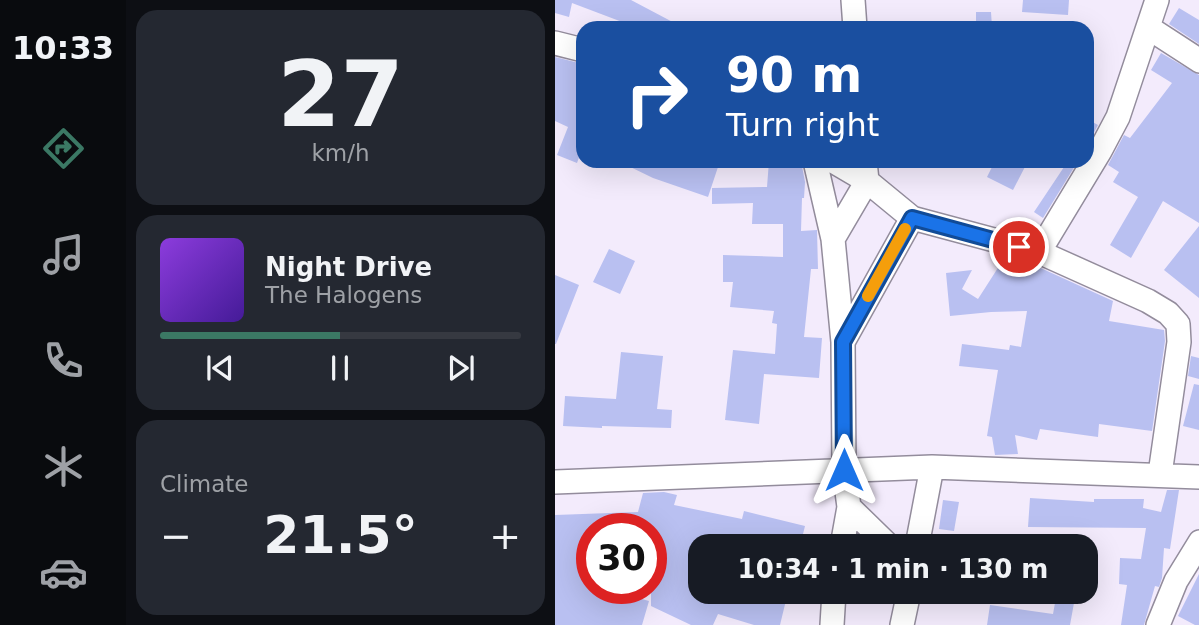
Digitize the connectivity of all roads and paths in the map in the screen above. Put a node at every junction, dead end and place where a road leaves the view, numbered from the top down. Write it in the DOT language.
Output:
graph roads {
  1 [pos="853,0"];
  2 [pos="1157,0"];
  3 [pos="854,21"];
  4 [pos="1148,28"];
  5 [pos="555,43"];
  6 [pos="576,48"];
  7 [pos="1199,61"];
  8 [pos="1094,160"];
  9 [pos="817,168"];
  10 [pos="1089,168"];
  11 [pos="866,171"];
  12 [pos="912,218"];
  13 [pos="833,239"];
  14 [pos="1039,252"];
  15 [pos="843,342"];
  16 [pos="932,467"];
  17 [pos="844,470"];
  18 [pos="1160,474"];
  19 [pos="1199,477"];
  20 [pos="555,482"];
  21 [pos="849,507"];
  22 [pos="844,534"];
  23 [pos="877,534"];
  24 [pos="919,534"];
  25 [pos="1199,542"];
  26 [pos="833,604"];
  27 [pos="906,604"];
  28 [pos="831,625"];
  29 [pos="902,625"];
  30 [pos="1158,625"];
  1 -- 3 [label="street"];
  2 -- 4 [label="street"];
  4 -- 7 [label="street"];
  4 -- 8 [label="street"];
  5 -- 6 [label="street"];
  9 -- 13 [label="street"];
  10 -- 14 [label="street"];
  11 -- 12 [label="street"];
  11 -- 13 [label="street"];
  12 -- 14 [label="street"];
  12 -- 15 [label="street"];
  13 -- 15 [label="street"];
  14 -- 18 [label="street"];
  15 -- 17 [label="street"];
  16 -- 17 [label="street"];
  16 -- 18 [label="street"];
  16 -- 24 [label="street"];
  17 -- 20 [label="street"];
  17 -- 21 [label="street"];
  18 -- 19 [label="street"];
  21 -- 22 [label="street"];
  21 -- 23 [label="street"];
  25 -- 30 [label="street"];
  26 -- 28 [label="street"];
  27 -- 29 [label="street"];
}
